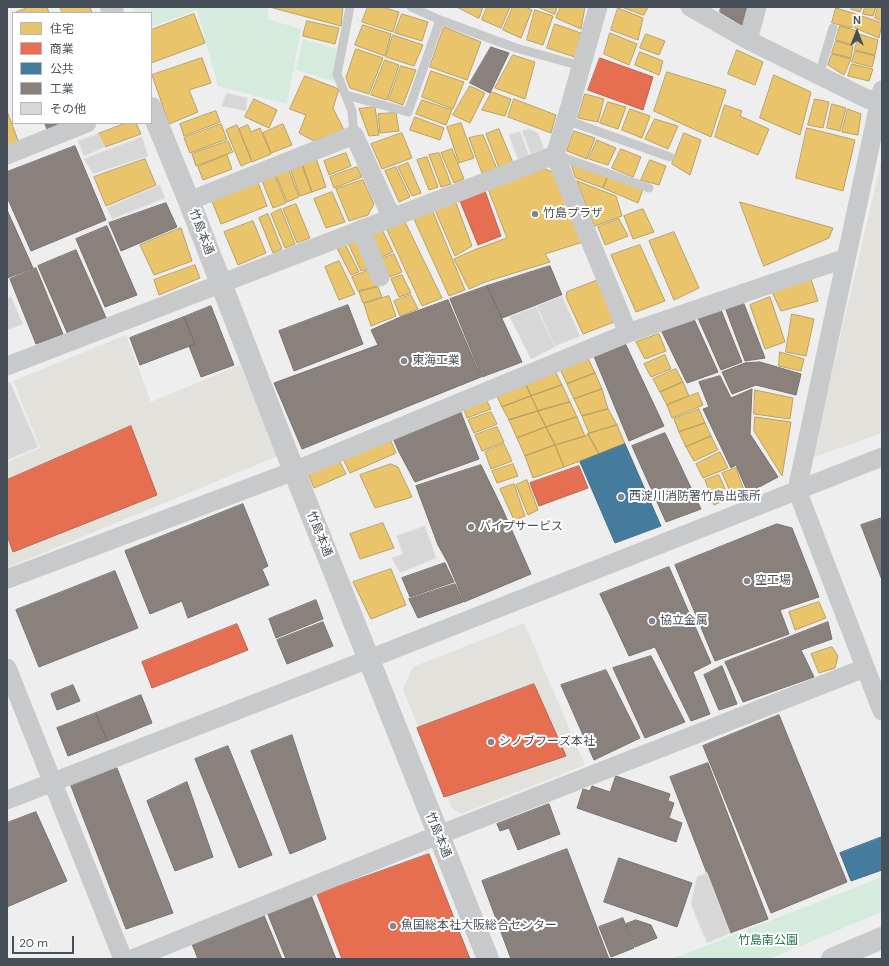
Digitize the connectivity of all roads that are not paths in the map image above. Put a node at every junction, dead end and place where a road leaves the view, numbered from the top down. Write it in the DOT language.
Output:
graph roads {
  1 [pos="350,7"];
  2 [pos="411,7"];
  3 [pos="598,7"];
  4 [pos="690,7"];
  5 [pos="757,7"];
  6 [pos="440,20"];
  7 [pos="833,28"];
  8 [pos="748,40"];
  9 [pos="581,66"];
  10 [pos="819,75"];
  11 [pos="346,95"];
  12 [pos="881,99"];
  13 [pos="152,110"];
  14 [pos="566,120"];
  15 [pos="84,124"];
  16 [pos="354,135"];
  17 [pos="7,155"];
  18 [pos="555,155"];
  19 [pos="670,157"];
  20 [pos="649,188"];
  21 [pos="189,201"];
  22 [pos="392,218"];
  23 [pos="361,229"];
  24 [pos="846,258"];
  25 [pos="380,277"];
  26 [pos="221,284"];
  27 [pos="628,333"];
  28 [pos="7,366"];
  29 [pos="882,457"];
  30 [pos="294,471"];
  31 [pos="797,490"];
  32 [pos="7,578"];
  33 [pos="369,659"];
  34 [pos="7,668"];
  35 [pos="865,668"];
  36 [pos="882,711"];
  37 [pos="53,783"];
  38 [pos="7,800"];
  39 [pos="439,836"];
  40 [pos="882,938"];
  41 [pos="123,959"];
  42 [pos="132,959"];
  43 [pos="488,959"];
  44 [pos="832,959"];
  1 -- 11 [label="lane"];
  2 -- 6 [label="lane"];
  3 -- 9 [label="street"];
  4 -- 8 [label="street"];
  5 -- 8 [label="street"];
  6 -- 9 [label="lane"];
  6 -- 11 [label="lane"];
  7 -- 10 [label="lane"];
  8 -- 10 [label="street"];
  9 -- 14 [label="street"];
  10 -- 12 [label="street"];
  11 -- 16 [label="lane"];
  12 -- 24 [label="street"];
  13 -- 21 [label="street, 竹島本通"];
  14 -- 18 [label="street"];
  14 -- 19 [label="lane"];
  15 -- 17 [label="street"];
  16 -- 21 [label="street"];
  16 -- 22 [label="street"];
  18 -- 20 [label="lane"];
  18 -- 22 [label="street"];
  18 -- 27 [label="street"];
  21 -- 26 [label="street, 竹島本通"];
  22 -- 23 [label="street"];
  23 -- 25 [label="street"];
  23 -- 26 [label="street"];
  24 -- 27 [label="street"];
  24 -- 31 [label="street"];
  26 -- 28 [label="street"];
  26 -- 30 [label="street, 竹島本通"];
  27 -- 30 [label="street"];
  29 -- 31 [label="street"];
  30 -- 32 [label="street"];
  30 -- 33 [label="street, 竹島本通"];
  31 -- 33 [label="street"];
  31 -- 35 [label="street"];
  33 -- 37 [label="street"];
  33 -- 39 [label="street, 竹島本通"];
  34 -- 37 [label="street"];
  35 -- 36 [label="street"];
  35 -- 39 [label="street"];
  37 -- 38 [label="street"];
  37 -- 41 [label="street"];
  39 -- 42 [label="street"];
  39 -- 43 [label="street, 竹島本通"];
  40 -- 44 [label="street"];
}
